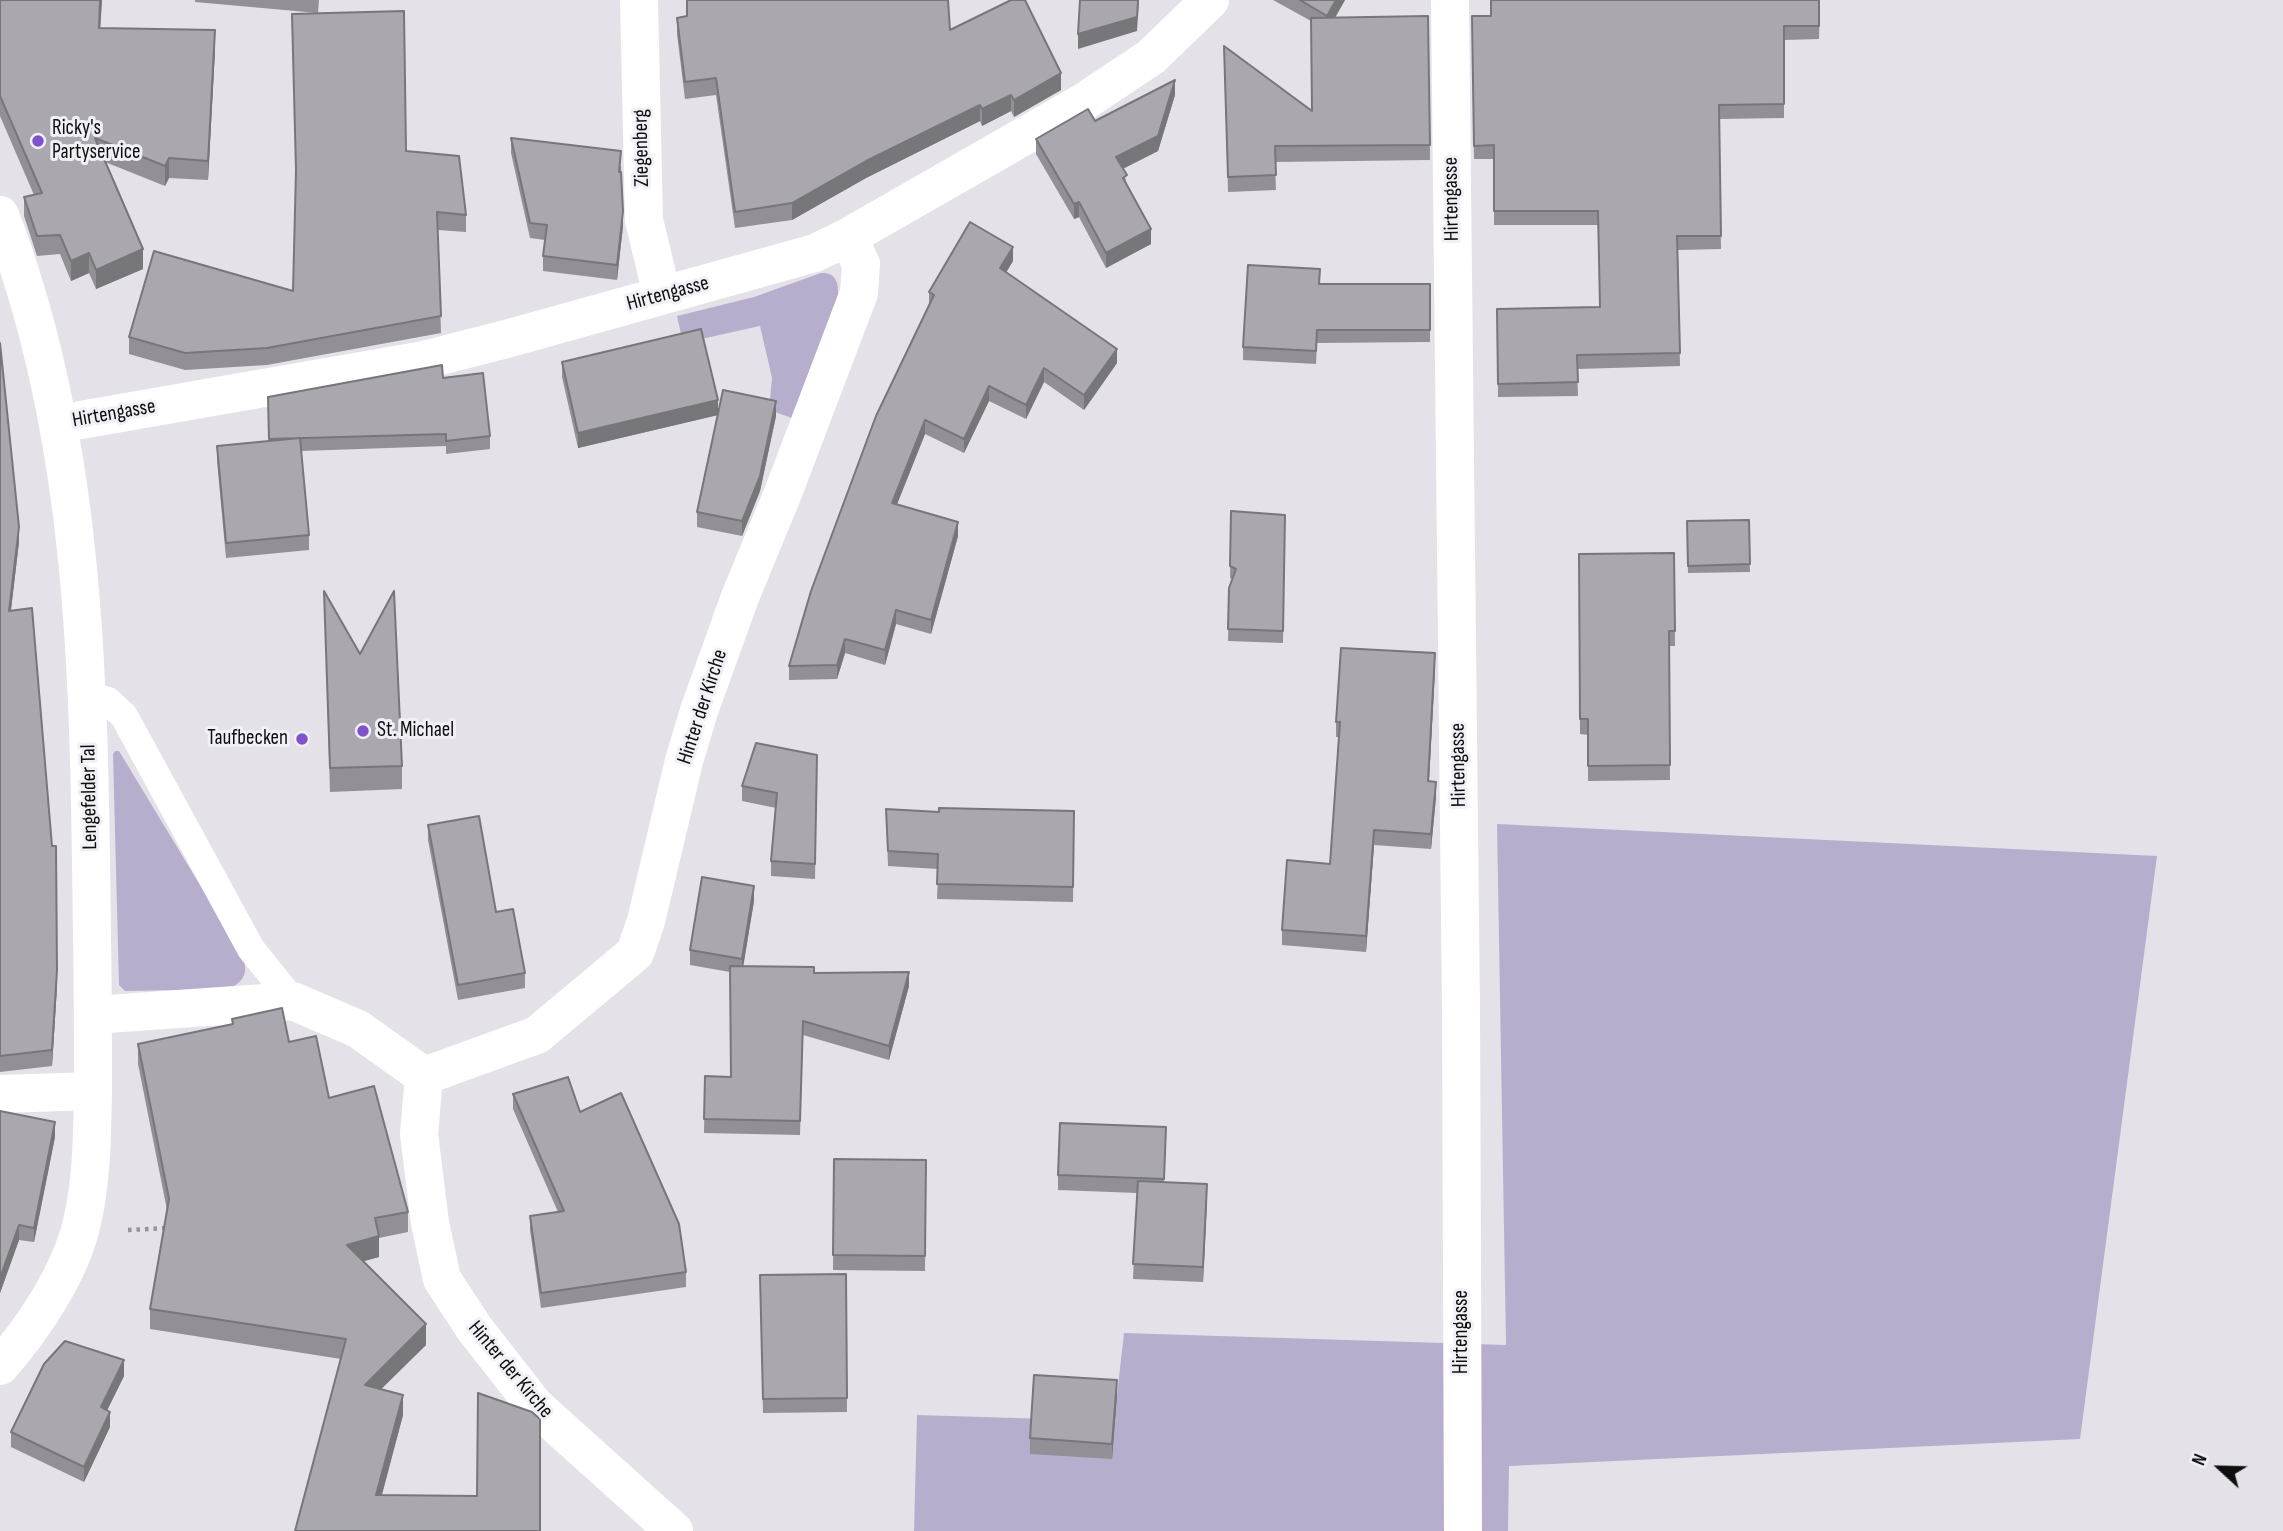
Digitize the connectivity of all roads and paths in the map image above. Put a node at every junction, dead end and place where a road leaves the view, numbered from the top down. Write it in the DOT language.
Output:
graph roads {
  1 [pos="639,0"];
  2 [pos="1210,0"];
  3 [pos="1450,0"];
  4 [pos="0,215"];
  5 [pos="848,237"];
  6 [pos="662,295"];
  7 [pos="58,424"];
  8 [pos="87,695"];
  9 [pos="293,1000"];
  10 [pos="93,1015"];
  11 [pos="424,1076"];
  12 [pos="93,1091"];
  13 [pos="0,1094"];
  14 [pos="82,1226"];
  15 [pos="177,1227"];
  16 [pos="0,1366"];
  17 [pos="674,1531"];
  18 [pos="1463,1531"];
  1 -- 6 [label="street, Ziegenberg"];
  2 -- 5 [label="street, Hirtengasse"];
  3 -- 18 [label="street, Hirtengasse"];
  4 -- 7 [label="street, Lengefelder Tal"];
  5 -- 6 [label="street, Hirtengasse"];
  5 -- 11 [label="street, Hinter der Kirche"];
  6 -- 7 [label="street, Hirtengasse"];
  7 -- 8 [label="street, Lengefelder Tal"];
  8 -- 9 [label="lane"];
  8 -- 10 [label="street, Lengefelder Tal"];
  9 -- 10 [label="street"];
  9 -- 11 [label="street"];
  10 -- 12 [label="street, Lengefelder Tal"];
  11 -- 17 [label="street, Hinter der Kirche"];
  12 -- 13 [label="street"];
  12 -- 14 [label="street, Lengefelder Tal"];
  14 -- 15 [label="path"];
  14 -- 16 [label="street, Lengefelder Tal"];
}
